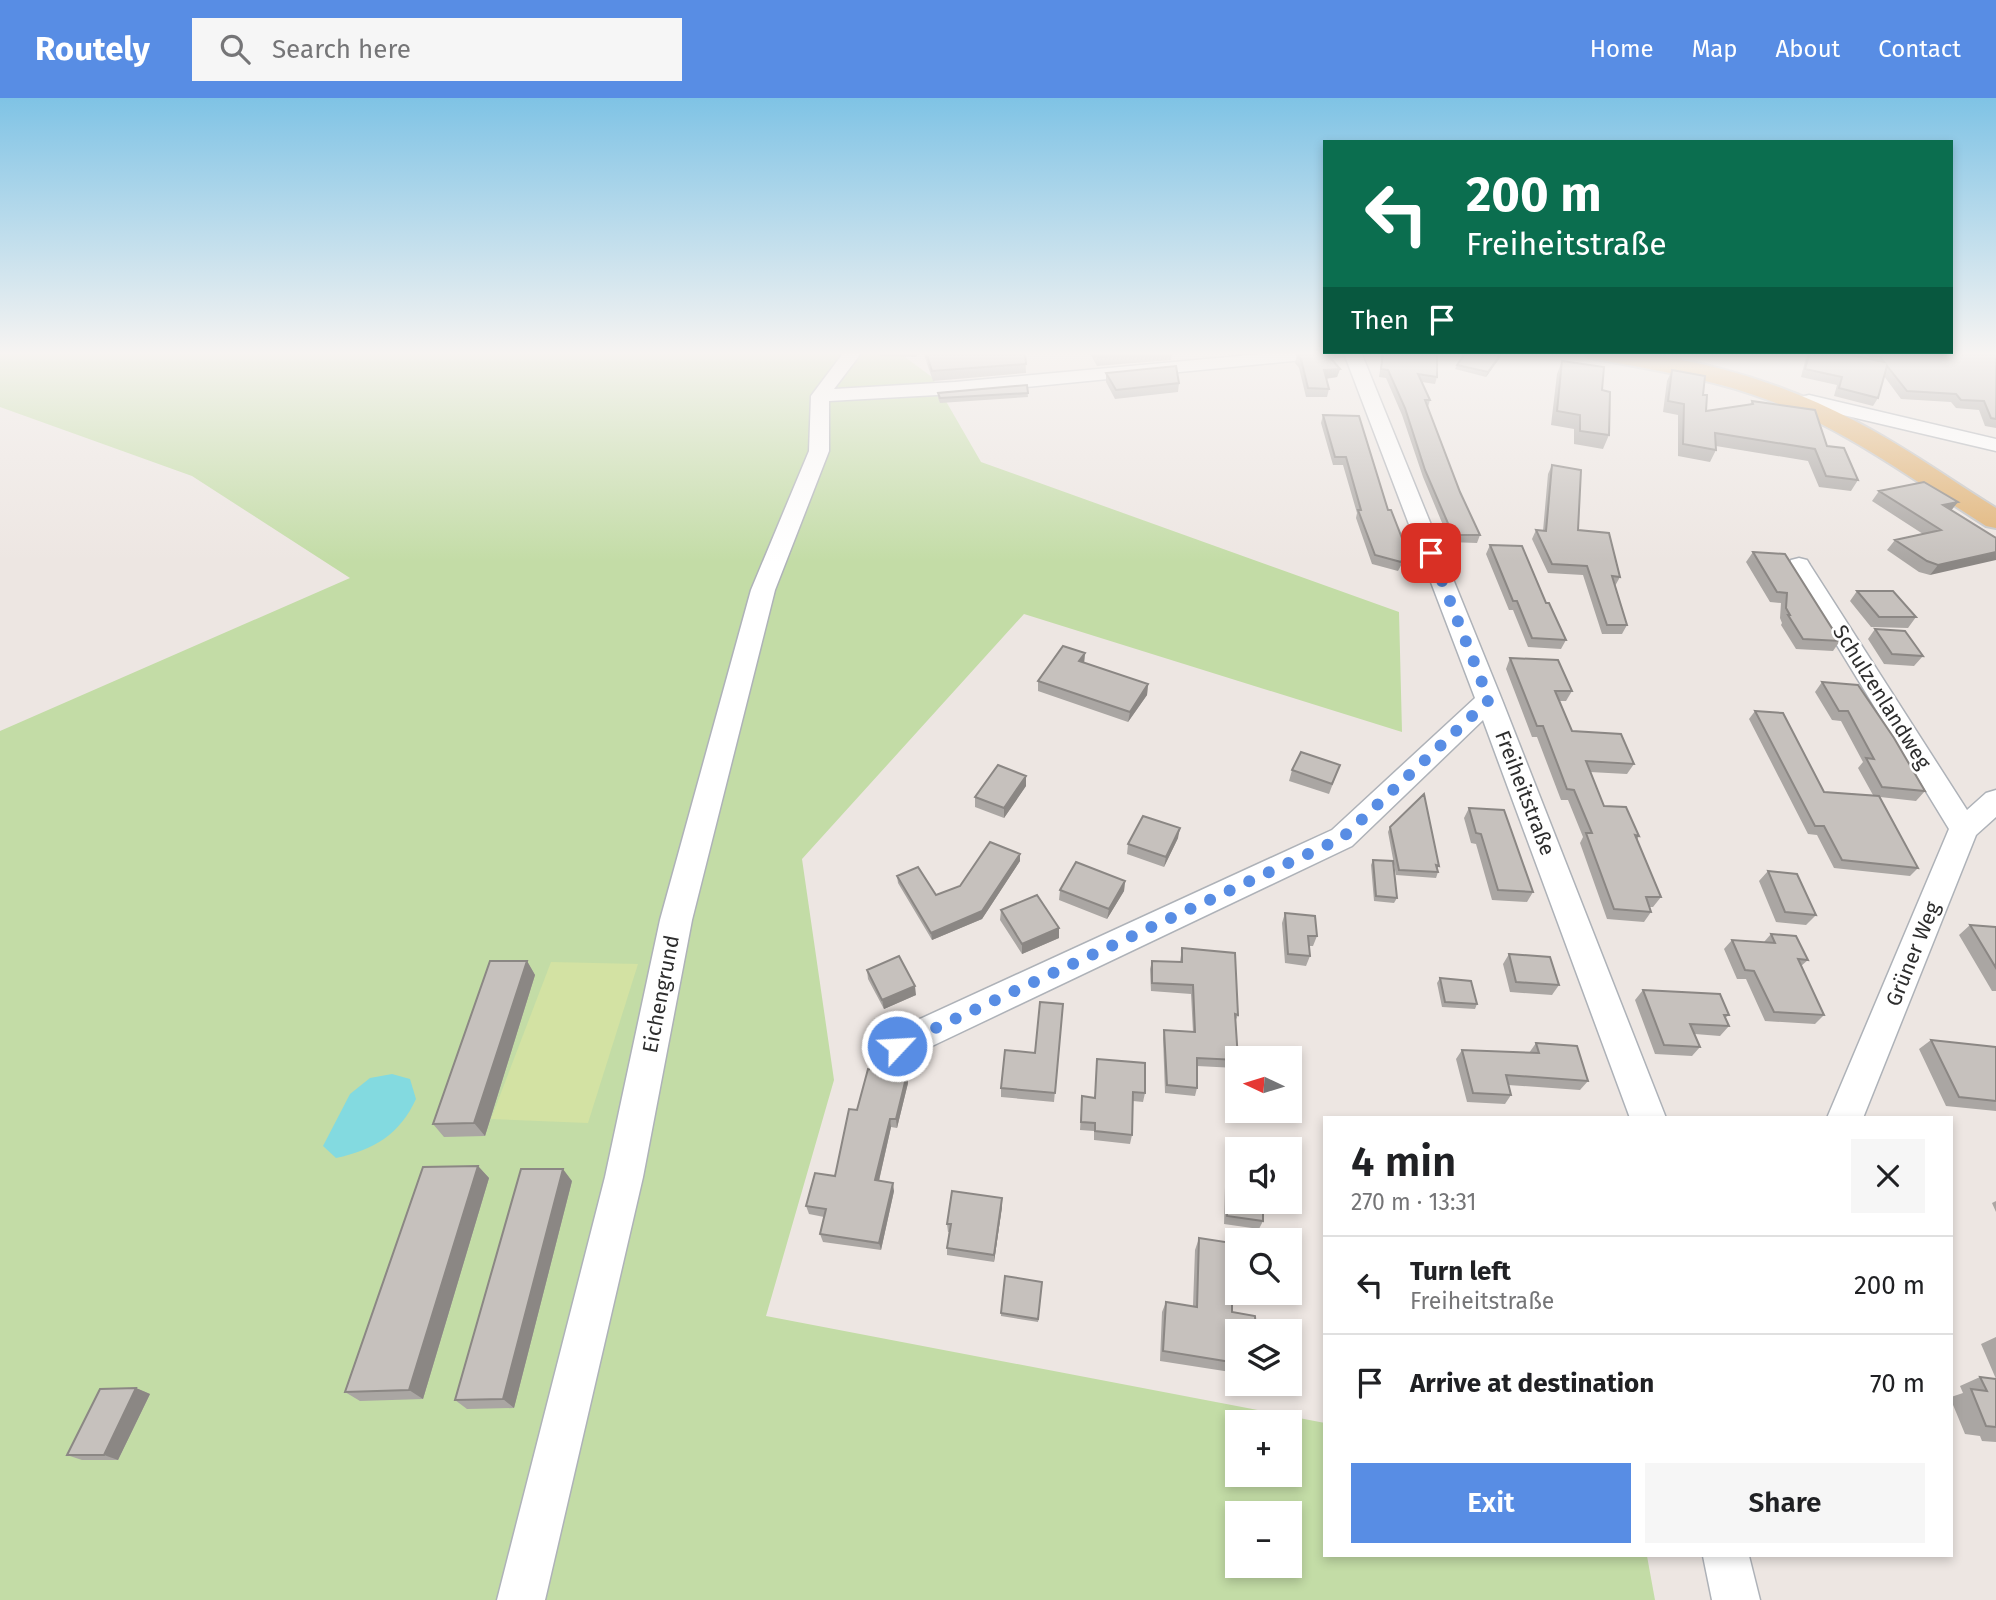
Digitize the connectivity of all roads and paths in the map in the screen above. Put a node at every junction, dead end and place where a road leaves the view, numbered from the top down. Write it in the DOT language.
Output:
graph roads {
  1 [pos="820,422"];
  2 [pos="1380,422"];
  3 [pos="1835,422"];
  4 [pos="1898,422"];
  5 [pos="1996,445"];
  6 [pos="1996,520"];
  7 [pos="1799,565"];
  8 [pos="1489,700"];
  9 [pos="1996,800"];
  10 [pos="1964,829"];
  11 [pos="897,1046"];
  12 [pos="1647,1116"];
  13 [pos="1846,1116"];
  14 [pos="1726,1557"];
  15 [pos="521,1600"];
  16 [pos="1736,1600"];
  1 -- 15 [label="street, Eichengrund"];
  2 -- 8 [label="street, Freiheitstraße"];
  3 -- 6 [label="main road"];
  4 -- 5 [label="street"];
  7 -- 10 [label="street, Schulzenlandweg"];
  8 -- 11 [label="street"];
  8 -- 12 [label="street, Freiheitstraße"];
  9 -- 10 [label="street, Grüner Weg"];
  10 -- 13 [label="street, Grüner Weg"];
  14 -- 16 [label="street"];
}
